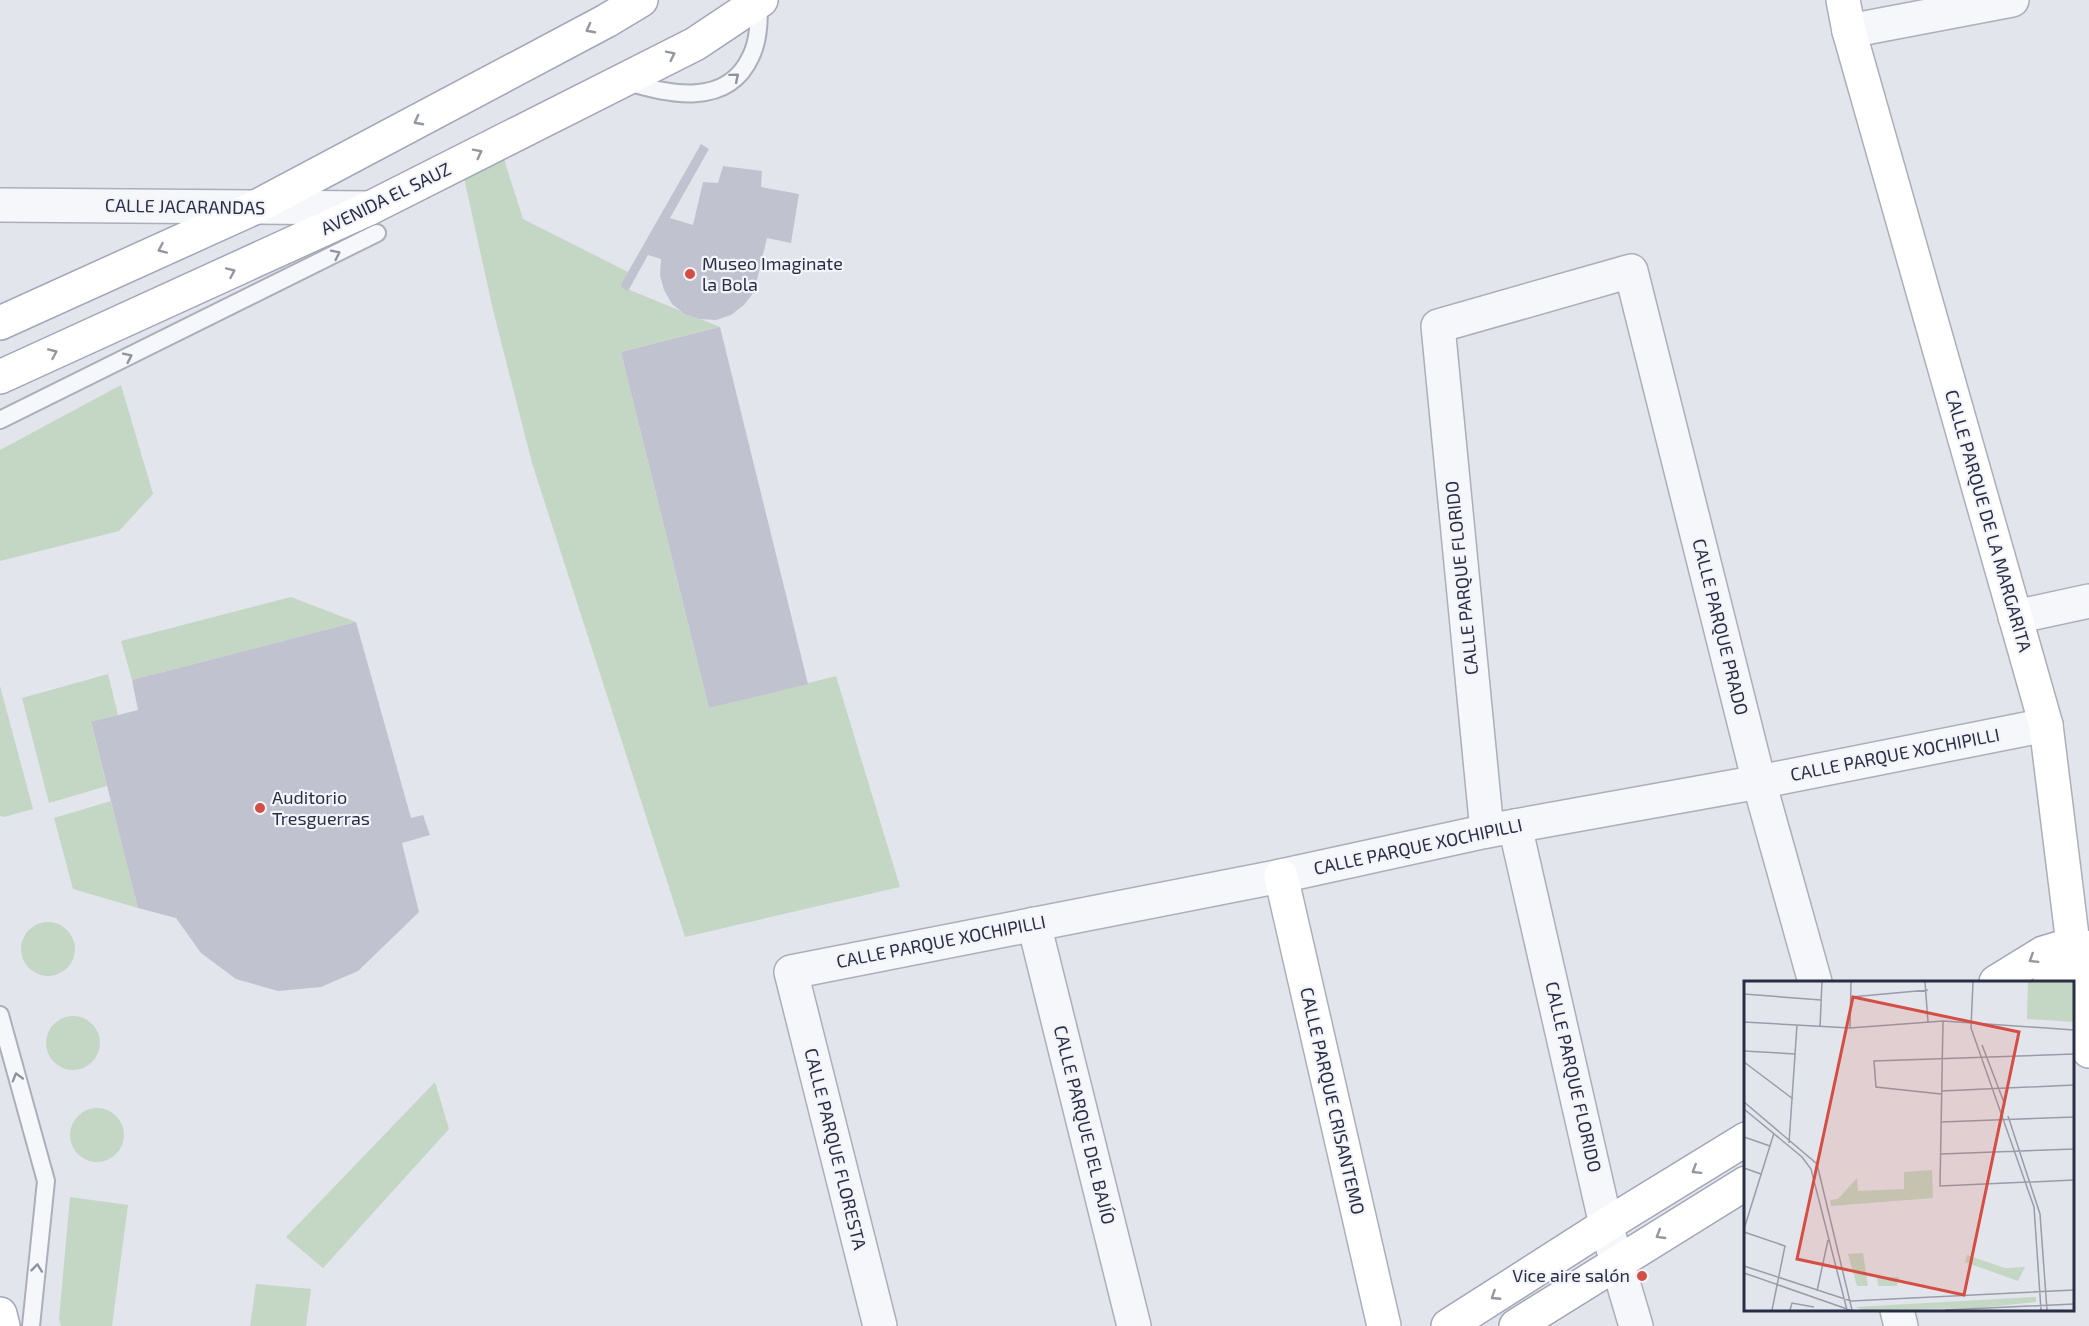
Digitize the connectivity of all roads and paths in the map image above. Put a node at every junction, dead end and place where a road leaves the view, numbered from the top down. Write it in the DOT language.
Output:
graph roads {
  1 [pos="641,0"];
  2 [pos="2012,0"];
  3 [pos="760,1"];
  4 [pos="1846,15"];
  5 [pos="621,80"];
  6 [pos="0,205"];
  7 [pos="254,208"];
  8 [pos="374,221"];
  9 [pos="1631,271"];
  10 [pos="0,323"];
  11 [pos="0,377"];
  12 [pos="0,420"];
  13 [pos="2089,601"];
  14 [pos="2015,617"];
  15 [pos="2046,725"];
  16 [pos="1759,782"];
  17 [pos="1501,828"];
  18 [pos="1281,876"];
  19 [pos="1034,924"];
  20 [pos="2075,960"];
  21 [pos="791,972"];
  22 [pos="1815,981"];
  23 [pos="1998,981"];
  24 [pos="0,1015"];
  25 [pos="2089,1051"];
  26 [pos="1744,1140"];
  27 [pos="1744,1184"];
  28 [pos="1606,1225"];
  29 [pos="1618,1261"];
  30 [pos="1897,1311"];
  31 [pos="0,1314"];
  32 [pos="3,1326"];
  33 [pos="31,1326"];
  34 [pos="880,1326"];
  35 [pos="1134,1326"];
  36 [pos="1384,1326"];
  37 [pos="1448,1326"];
  38 [pos="1516,1326"];
  39 [pos="1636,1326"];
  40 [pos="1901,1326"];
  1 -- 7 [label="main road, one-way"];
  2 -- 4 [label="street"];
  5 -- 3 [label="main road, AVENIDA EL SAUZ, one-way"];
  5 -- 3 [label="lane, one-way"];
  4 -- 14 [label="main road, CALLE PARQUE DE LA MARGARITA"];
  8 -- 5 [label="main road, AVENIDA EL SAUZ, one-way"];
  6 -- 7 [label="street, CALLE JACARANDAS"];
  7 -- 8 [label="street, CALLE JACARANDAS"];
  7 -- 10 [label="main road, one-way"];
  11 -- 8 [label="main road, AVENIDA EL SAUZ, one-way"];
  12 -- 8 [label="lane, one-way"];
  9 -- 16 [label="street, CALLE PARQUE PRADO"];
  9 -- 17 [label="street, CALLE PARQUE FLORIDO"];
  13 -- 14 [label="street"];
  14 -- 15 [label="main road, CALLE PARQUE DE LA MARGARITA"];
  15 -- 16 [label="street, CALLE PARQUE XOCHIPILLI"];
  15 -- 20 [label="main road, CALLE PARQUE DE LA MARGARITA"];
  16 -- 17 [label="street, CALLE PARQUE XOCHIPILLI"];
  16 -- 22 [label="street, CALLE PARQUE PRADO"];
  17 -- 18 [label="street, CALLE PARQUE XOCHIPILLI"];
  17 -- 28 [label="street, CALLE PARQUE FLORIDO"];
  18 -- 19 [label="street, CALLE PARQUE XOCHIPILLI"];
  18 -- 36 [label="main road, CALLE PARQUE CRISANTEMO"];
  19 -- 21 [label="street, CALLE PARQUE XOCHIPILLI"];
  19 -- 35 [label="street, CALLE PARQUE DEL BAJÍO"];
  20 -- 23 [label="main road, one-way"];
  20 -- 25 [label="main road, CALLE PARQUE DE LA MARGARITA"];
  21 -- 34 [label="street, CALLE PARQUE FLORESTA"];
  33 -- 24 [label="lane, one-way"];
  26 -- 28 [label="main road, one-way"];
  27 -- 29 [label="main road, one-way"];
  28 -- 29 [label="street, CALLE PARQUE FLORIDO"];
  28 -- 37 [label="main road, one-way"];
  29 -- 38 [label="main road"];
  29 -- 39 [label="street, CALLE PARQUE FLORIDO"];
  30 -- 40 [label="street"];
  31 -- 32 [label="main road"];
}
